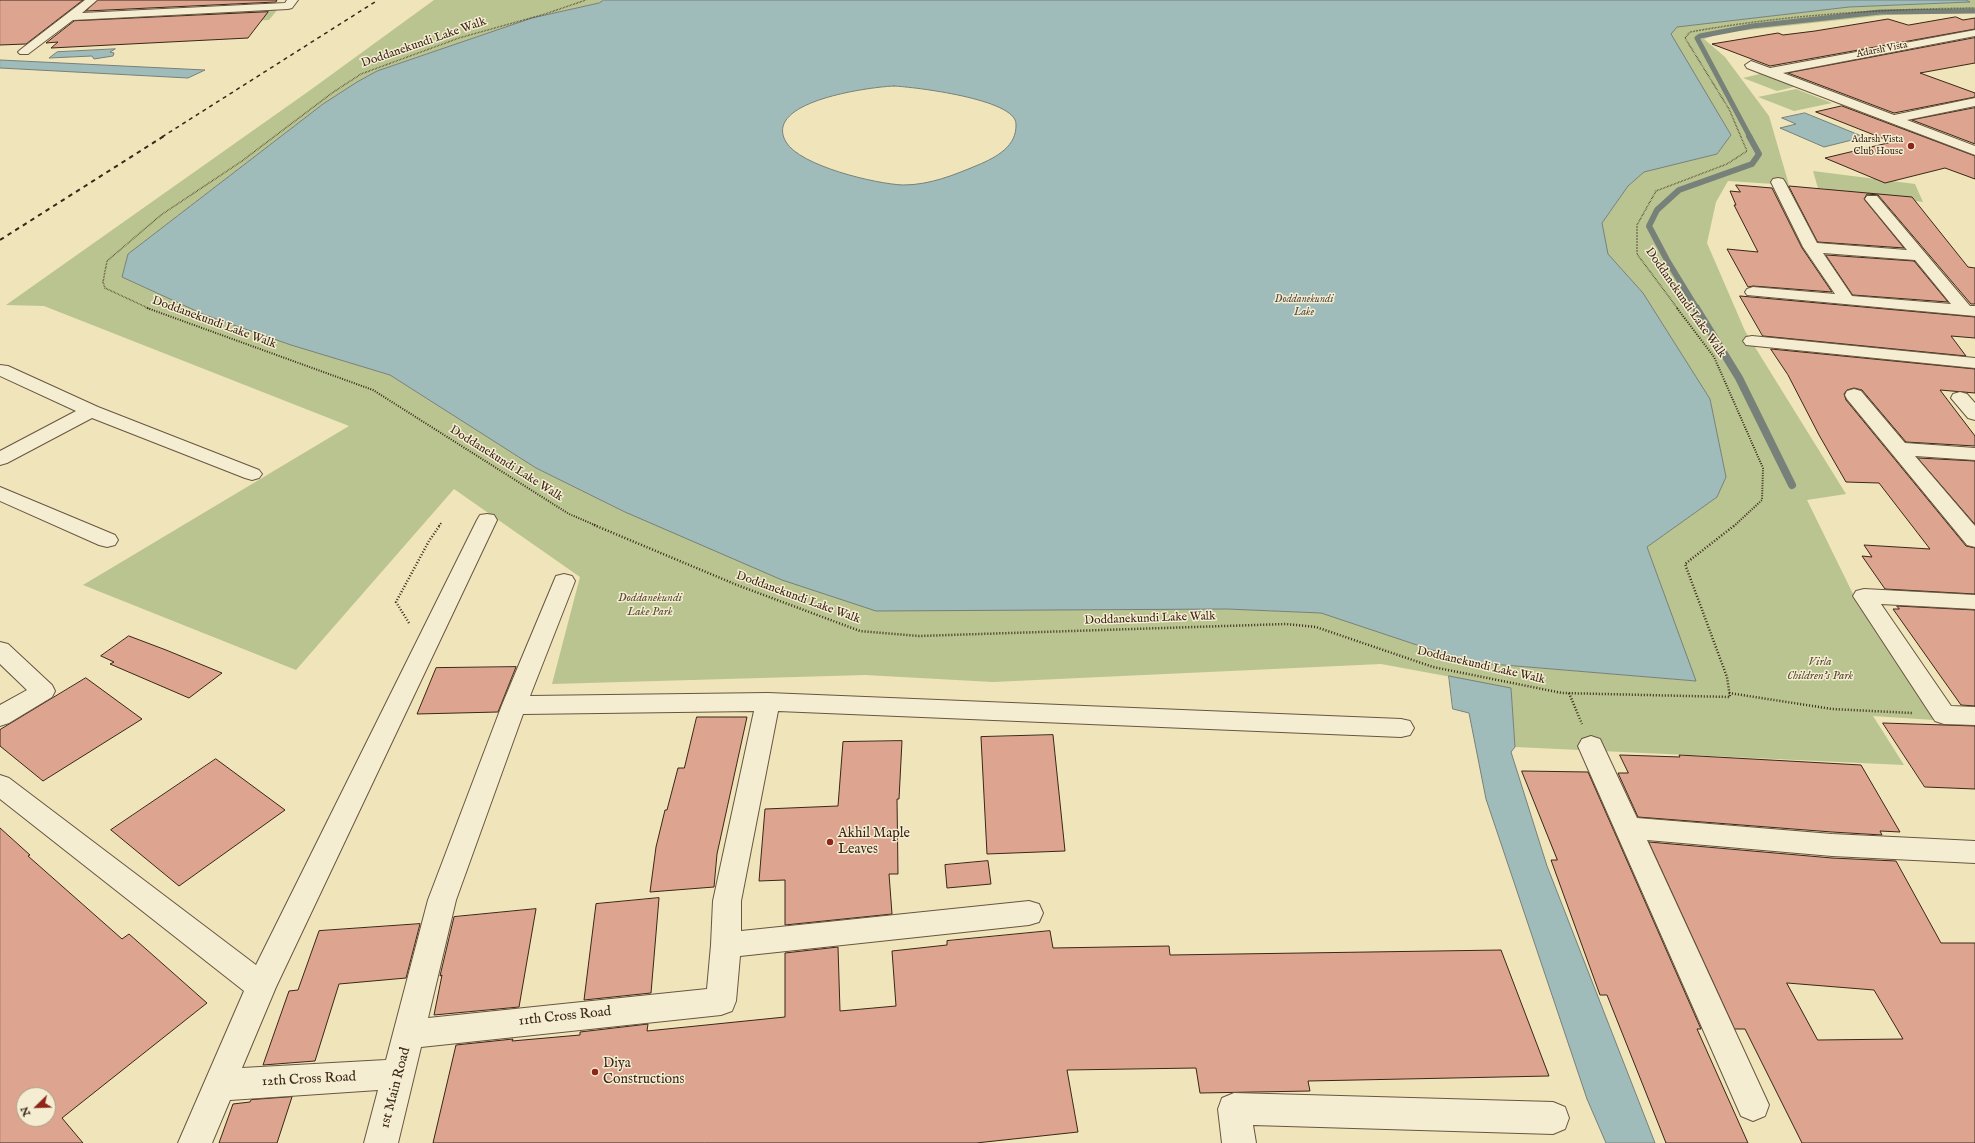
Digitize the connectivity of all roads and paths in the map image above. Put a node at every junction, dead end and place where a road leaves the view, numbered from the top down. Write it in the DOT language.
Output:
graph roads {
  1 [pos="92,0"];
  2 [pos="193,0"];
  3 [pos="293,0"];
  4 [pos="586,0"];
  5 [pos="1975,8"];
  6 [pos="182,11"];
  7 [pos="68,17"];
  8 [pos="1975,33"];
  9 [pos="24,52"];
  10 [pos="1751,65"];
  11 [pos="1770,72"];
  12 [pos="1975,102"];
  13 [pos="1895,119"];
  14 [pos="1975,151"];
  15 [pos="1778,182"];
  16 [pos="1872,199"];
  17 [pos="1811,247"];
  18 [pos="1920,256"];
  19 [pos="1753,292"];
  20 [pos="1847,300"];
  21 [pos="1970,310"];
  22 [pos="1752,341"];
  23 [pos="1975,362"];
  24 [pos="2,370"];
  25 [pos="1854,395"];
  26 [pos="1960,398"];
  27 [pos="91,411"];
  28 [pos="1975,414"];
  29 [pos="1901,449"];
  30 [pos="1975,454"];
  31 [pos="0,459"];
  32 [pos="252,474"];
  33 [pos="0,493"];
  34 [pos="487,520"];
  35 [pos="442,522"];
  36 [pos="107,540"];
  37 [pos="1975,540"];
  38 [pos="564,581"];
  39 [pos="1975,602"];
  40 [pos="427,645"];
  41 [pos="0,650"];
  42 [pos="1569,693"];
  43 [pos="1729,694"];
  44 [pos="768,702"];
  45 [pos="514,705"];
  46 [pos="1944,714"];
  47 [pos="1975,716"];
  48 [pos="0,717"];
  49 [pos="1401,728"];
  50 [pos="1591,746"];
  51 [pos="0,785"];
  52 [pos="1628,828"];
  53 [pos="1975,852"];
  54 [pos="1029,913"];
  55 [pos="726,945"];
  56 [pos="261,986"];
  57 [pos="410,1034"];
  58 [pos="400,1074"];
  59 [pos="218,1085"];
  60 [pos="1753,1105"];
  61 [pos="1552,1118"];
  62 [pos="195,1143"];
  63 [pos="381,1143"];
  64 [pos="1239,1143"];
  1 -- 7 [label="street"];
  2 -- 6 [label="street"];
  3 -- 6 [label="street"];
  4 -- 42 [label="path, Doddanekundi Lake Walk"];
  5 -- 43 [label="path, Doddanekundi Lake Walk"];
  6 -- 7 [label="street"];
  7 -- 9 [label="street"];
  8 -- 11 [label="street, Adarsh Vista"];
  10 -- 11 [label="street"];
  11 -- 13 [label="street"];
  12 -- 13 [label="street"];
  13 -- 14 [label="street"];
  15 -- 17 [label="street"];
  16 -- 18 [label="street"];
  17 -- 18 [label="street"];
  17 -- 20 [label="street"];
  18 -- 21 [label="street"];
  19 -- 20 [label="street"];
  20 -- 21 [label="street"];
  22 -- 23 [label="street"];
  24 -- 27 [label="street"];
  25 -- 29 [label="street"];
  26 -- 28 [label="street"];
  27 -- 31 [label="street"];
  27 -- 32 [label="street"];
  29 -- 30 [label="street"];
  29 -- 37 [label="street"];
  33 -- 36 [label="street"];
  34 -- 40 [label="street"];
  35 -- 40 [label="path"];
  38 -- 45 [label="street, 1st Main Road"];
  39 -- 46 [label="street"];
  40 -- 56 [label="street"];
  41 -- 48 [label="street"];
  42 -- 43 [label="path, Doddanekundi Lake Walk"];
  42 -- 50 [label="path"];
  43 -- 46 [label="path"];
  44 -- 45 [label="street"];
  44 -- 49 [label="street"];
  44 -- 55 [label="street"];
  45 -- 57 [label="street, 1st Main Road"];
  46 -- 47 [label="street"];
  50 -- 52 [label="street"];
  51 -- 56 [label="street"];
  52 -- 53 [label="street"];
  52 -- 60 [label="street"];
  54 -- 55 [label="street"];
  55 -- 57 [label="street, 11th Cross Road"];
  56 -- 59 [label="street"];
  57 -- 58 [label="street, 1st Main Road"];
  58 -- 59 [label="street, 12th Cross Road"];
  58 -- 63 [label="street, 1st Main Road"];
  59 -- 62 [label="street"];
  61 -- 64 [label="street"];
}
